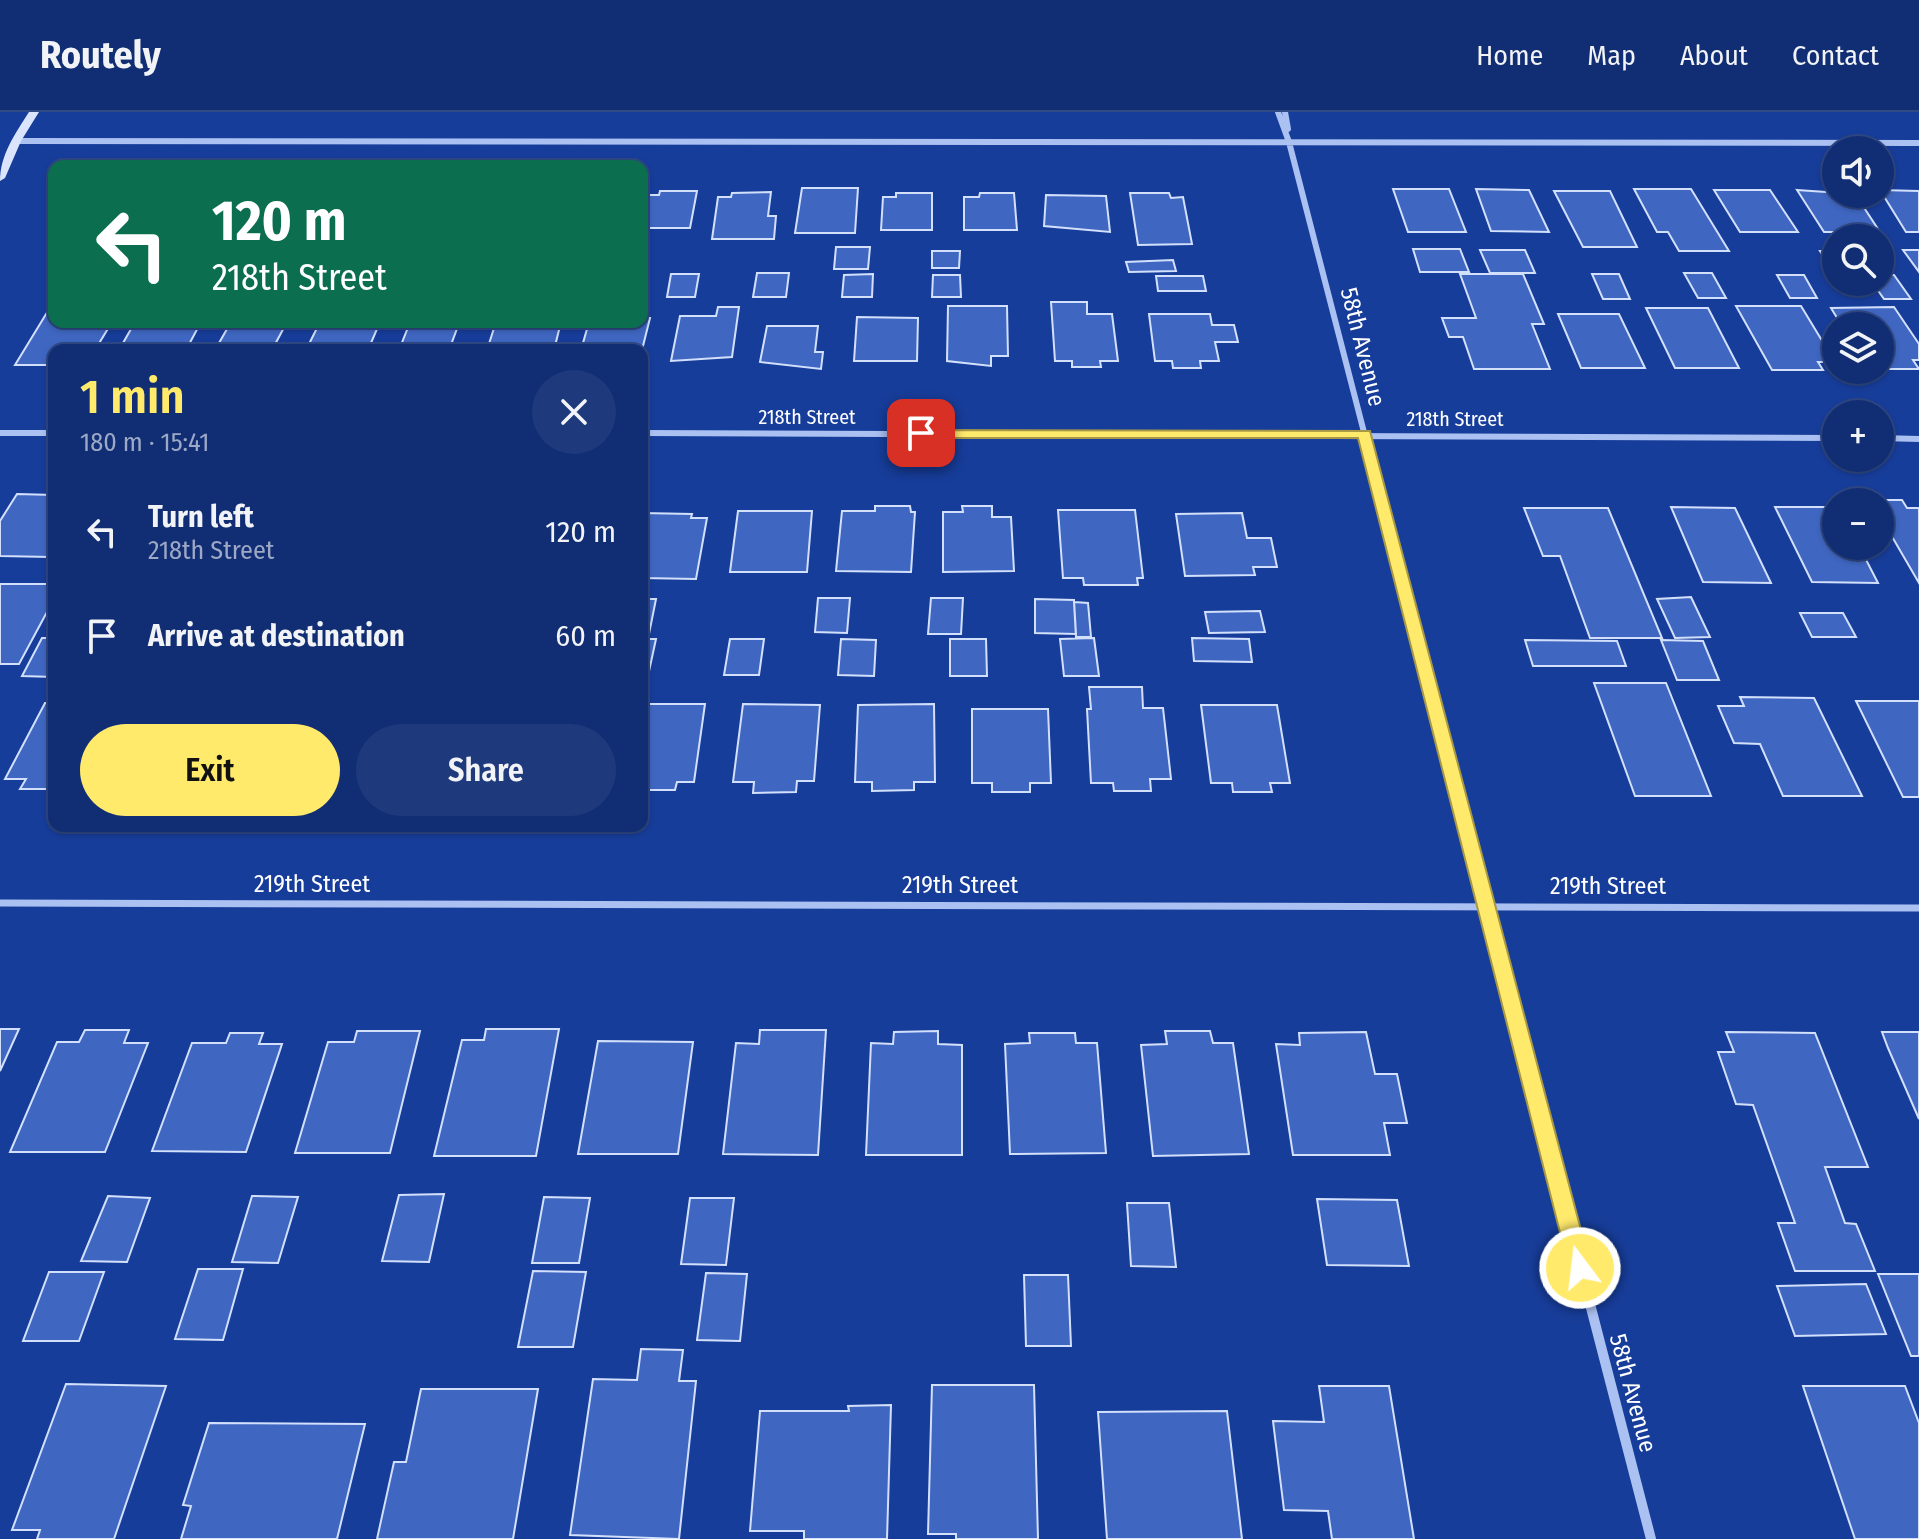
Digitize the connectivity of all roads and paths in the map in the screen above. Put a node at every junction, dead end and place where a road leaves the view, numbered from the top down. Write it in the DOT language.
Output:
graph roads {
  1 [pos="34,112"];
  2 [pos="1278,112"];
  3 [pos="1285,112"];
  4 [pos="16,141"];
  5 [pos="1289,142"];
  6 [pos="1919,143"];
  7 [pos="0,178"];
  8 [pos="0,433"];
  9 [pos="48,433"];
  10 [pos="648,433"];
  11 [pos="1365,434"];
  12 [pos="1822,438"];
  13 [pos="1894,438"];
  14 [pos="1919,439"];
  15 [pos="0,903"];
  16 [pos="1486,906"];
  17 [pos="1919,908"];
  18 [pos="1651,1539"];
  1 -- 4 [label="main road"];
  2 -- 5 [label="street, 58th Avenue"];
  3 -- 5 [label="street, 58th Avenue"];
  4 -- 5 [label="street"];
  4 -- 7 [label="main road"];
  5 -- 6 [label="street"];
  5 -- 11 [label="street, 58th Avenue"];
  8 -- 9 [label="street"];
  10 -- 11 [label="street, 218th Street"];
  11 -- 12 [label="street, 218th Street"];
  11 -- 16 [label="street, 58th Avenue"];
  13 -- 14 [label="street"];
  15 -- 16 [label="street, 219th Street"];
  16 -- 17 [label="street, 219th Street"];
  16 -- 18 [label="street, 58th Avenue"];
}
